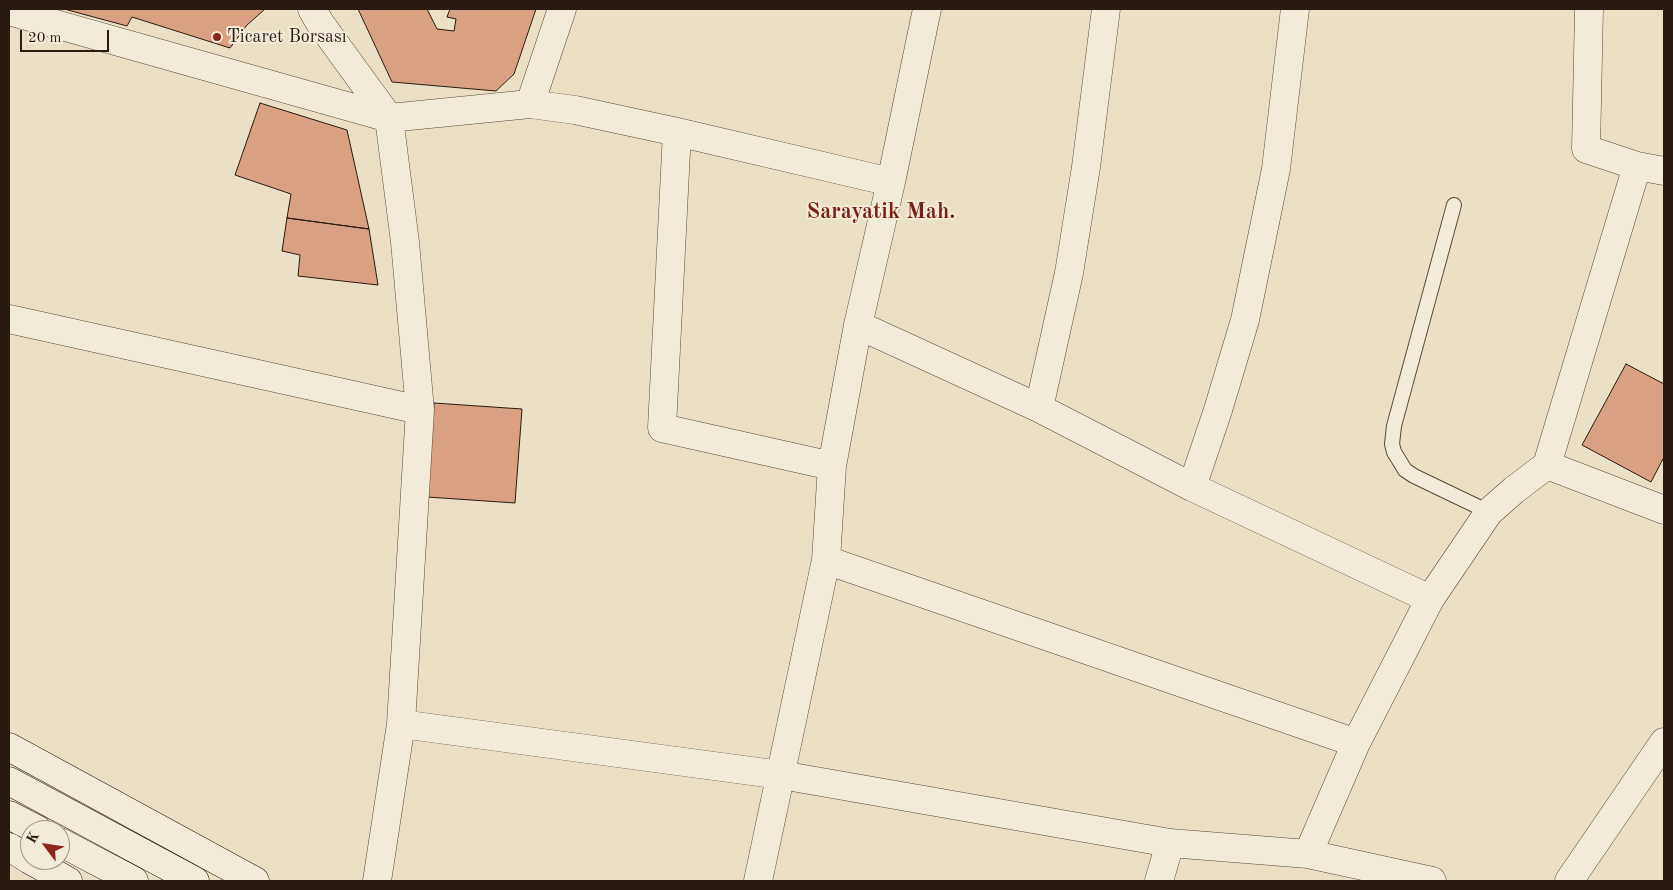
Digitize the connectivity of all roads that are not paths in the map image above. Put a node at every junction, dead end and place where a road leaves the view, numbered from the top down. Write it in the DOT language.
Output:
graph roads {
  1 [pos="312,9"];
  2 [pos="562,9"];
  3 [pos="927,9"];
  4 [pos="1106,9"];
  5 [pos="1295,9"];
  6 [pos="1589,9"];
  7 [pos="9,11"];
  8 [pos="530,104"];
  9 [pos="389,118"];
  10 [pos="677,132"];
  11 [pos="1637,166"];
  12 [pos="1664,171"];
  13 [pos="891,182"];
  14 [pos="1454,205"];
  15 [pos="9,319"];
  16 [pos="858,325"];
  17 [pos="1039,408"];
  18 [pos="420,410"];
  19 [pos="1547,465"];
  20 [pos="832,466"];
  21 [pos="1192,486"];
  22 [pos="1664,510"];
  23 [pos="1489,512"];
  24 [pos="826,560"];
  25 [pos="1430,599"];
  26 [pos="400,724"];
  27 [pos="1664,742"];
  28 [pos="1356,743"];
  29 [pos="9,747"];
  30 [pos="781,776"];
  31 [pos="9,781"];
  32 [pos="9,814"];
  33 [pos="20,820"];
  34 [pos="1170,843"];
  35 [pos="70,847"];
  36 [pos="9,848"];
  37 [pos="20,854"];
  38 [pos="1308,854"];
  39 [pos="46,870"];
  40 [pos="1379,875"];
  41 [pos="61,880"];
  42 [pos="134,881"];
  43 [pos="195,881"];
  44 [pos="255,881"];
  45 [pos="377,881"];
  46 [pos="758,881"];
  47 [pos="1159,881"];
  48 [pos="1432,881"];
  49 [pos="1569,881"];
  1 -- 9 [label="street"];
  2 -- 8 [label="street"];
  3 -- 13 [label="street"];
  4 -- 17 [label="street"];
  5 -- 21 [label="street"];
  6 -- 11 [label="street"];
  7 -- 9 [label="street"];
  8 -- 9 [label="street"];
  8 -- 10 [label="street"];
  9 -- 18 [label="street"];
  10 -- 13 [label="street"];
  10 -- 20 [label="street"];
  11 -- 12 [label="street"];
  11 -- 19 [label="street"];
  13 -- 16 [label="street"];
  14 -- 23 [label="lane"];
  15 -- 18 [label="street"];
  16 -- 17 [label="street"];
  16 -- 20 [label="street"];
  17 -- 21 [label="street"];
  18 -- 26 [label="street"];
  19 -- 22 [label="street"];
  19 -- 23 [label="street"];
  20 -- 24 [label="street"];
  21 -- 25 [label="street"];
  23 -- 25 [label="street"];
  24 -- 28 [label="street"];
  24 -- 30 [label="street"];
  25 -- 28 [label="street"];
  26 -- 30 [label="street"];
  26 -- 45 [label="street"];
  27 -- 49 [label="street"];
  28 -- 38 [label="street"];
  29 -- 44 [label="street"];
  30 -- 34 [label="street"];
  30 -- 46 [label="street"];
  31 -- 43 [label="street"];
  32 -- 33 [label="street"];
  34 -- 38 [label="street"];
  34 -- 47 [label="street"];
  35 -- 42 [label="street"];
  36 -- 37 [label="street"];
  38 -- 40 [label="street"];
  39 -- 41 [label="street"];
  40 -- 48 [label="street"];
}
